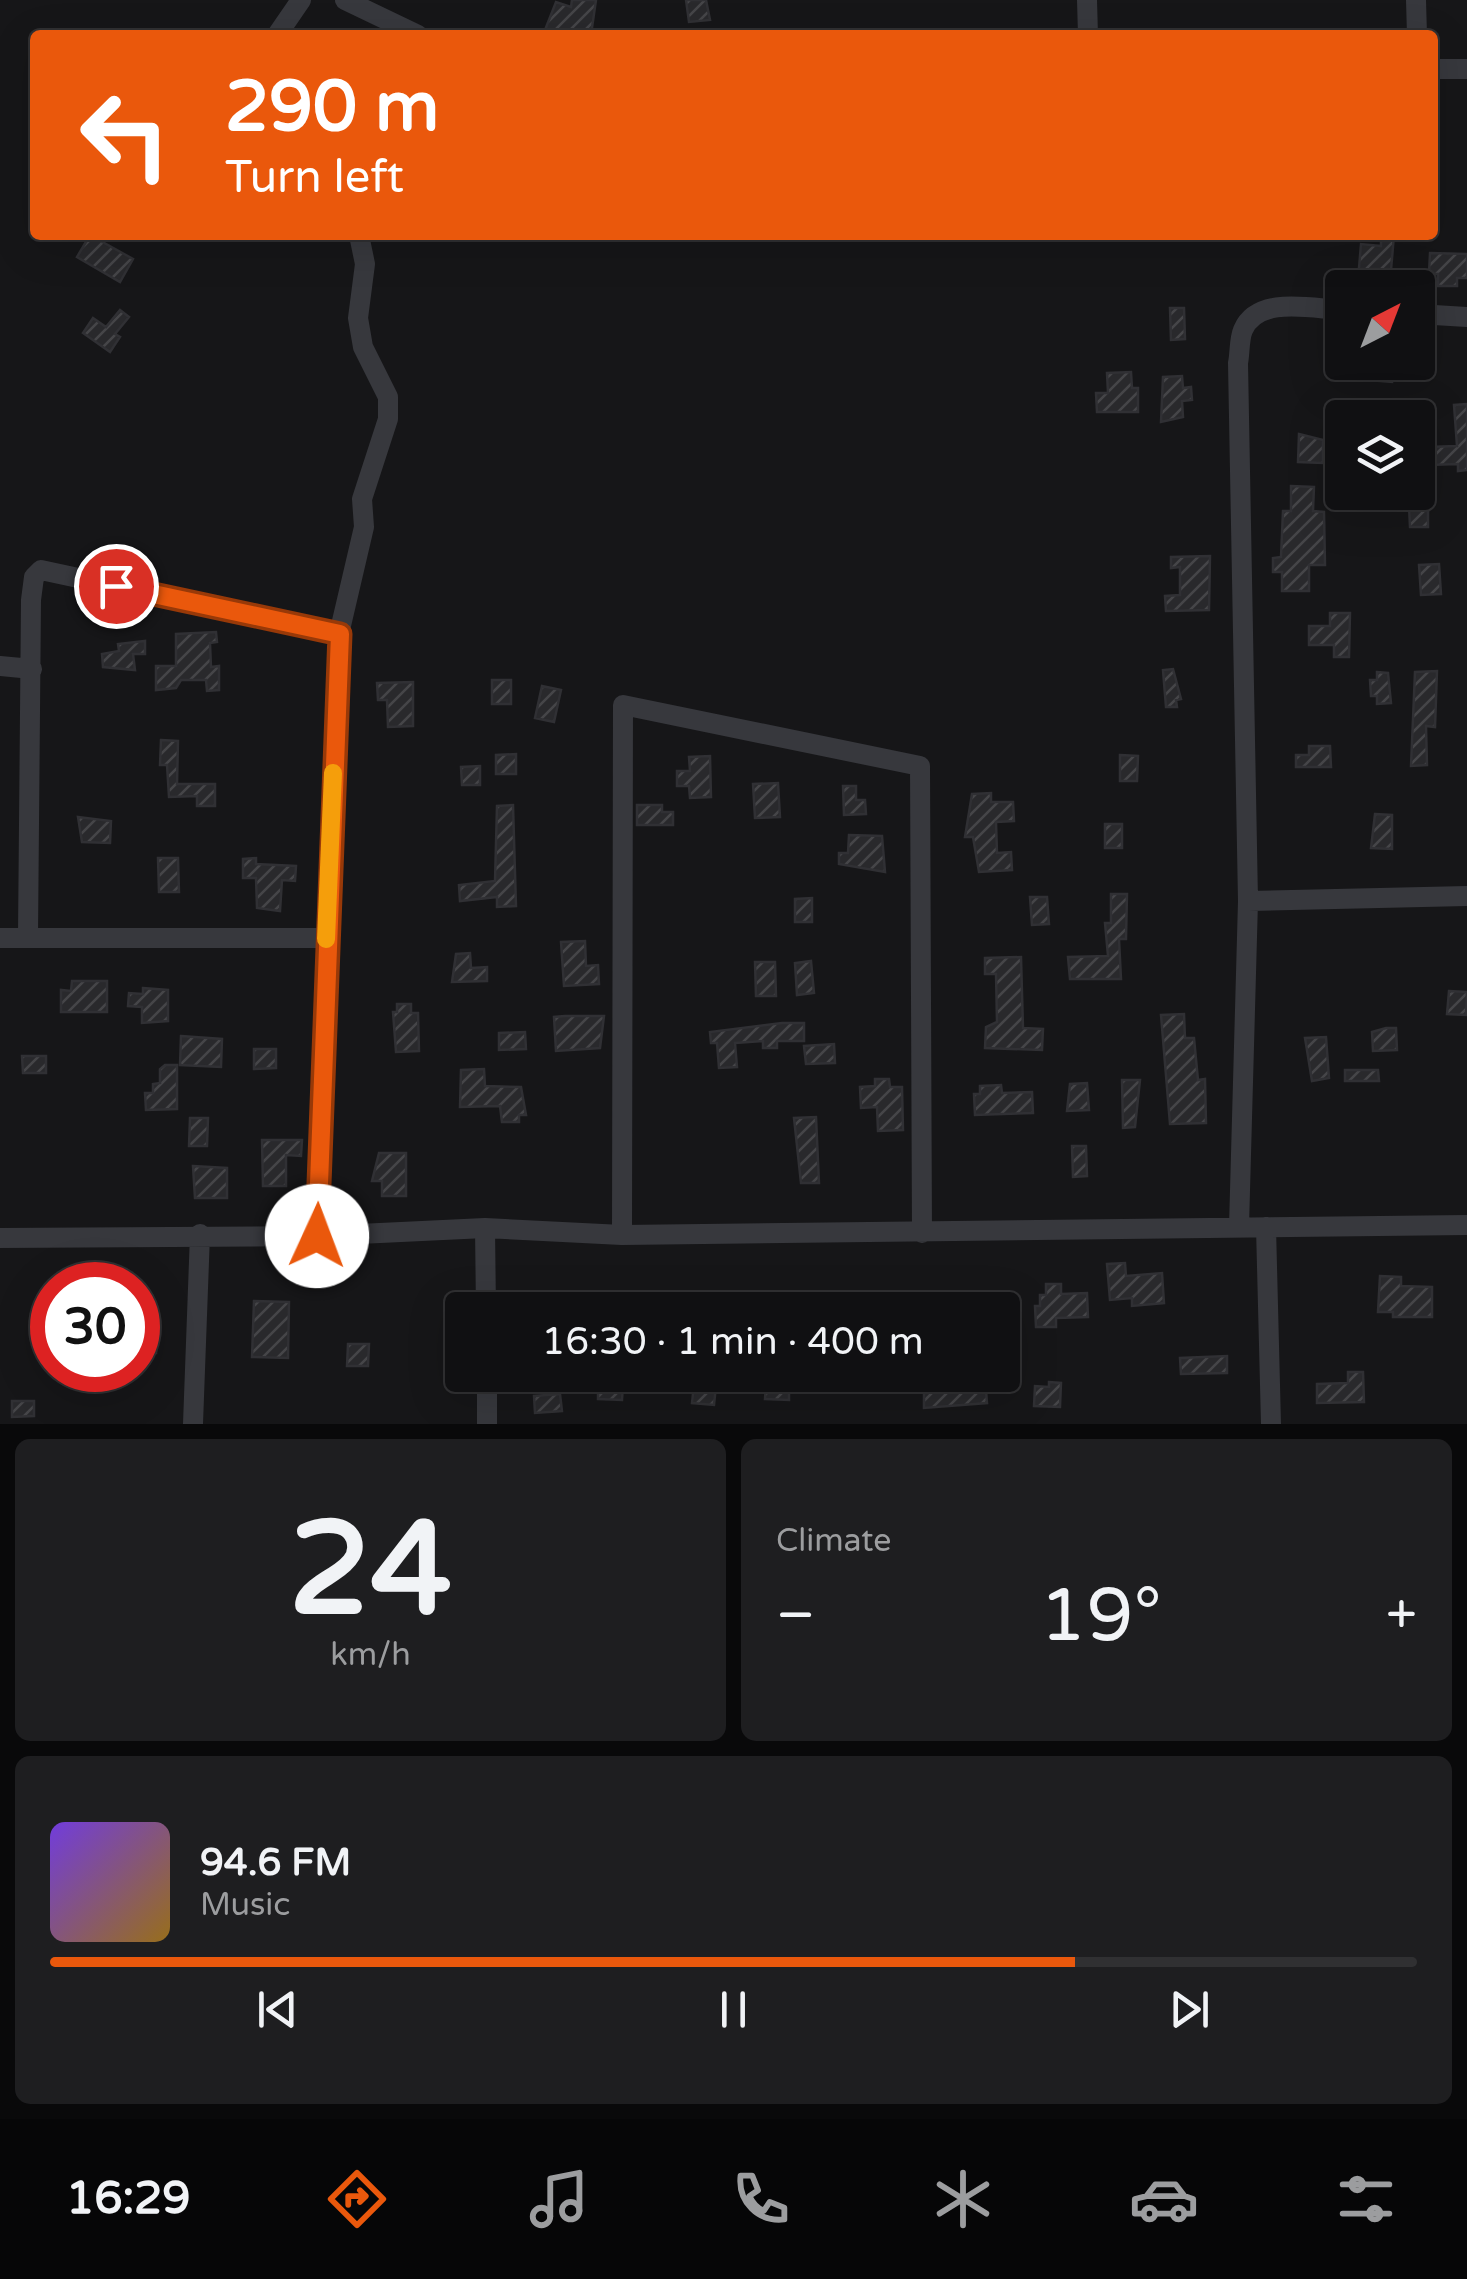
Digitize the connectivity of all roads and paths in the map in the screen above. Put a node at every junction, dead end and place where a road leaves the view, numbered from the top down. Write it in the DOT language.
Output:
graph roads {
  1 [pos="301,0"];
  2 [pos="345,0"];
  3 [pos="1087,0"];
  4 [pos="1416,0"];
  5 [pos="280,30"];
  6 [pos="408,30"];
  7 [pos="1088,30"];
  8 [pos="1417,30"];
  9 [pos="1467,68"];
  10 [pos="1438,69"];
  11 [pos="360,240"];
  12 [pos="1325,309"];
  13 [pos="1435,315"];
  14 [pos="1467,317"];
  15 [pos="340,634"];
  16 [pos="0,666"];
  17 [pos="32,669"];
  18 [pos="1467,896"];
  19 [pos="1248,900"];
  20 [pos="28,936"];
  21 [pos="0,938"];
  22 [pos="326,938"];
  23 [pos="1467,1226"];
  24 [pos="1239,1227"];
  25 [pos="1266,1227"];
  26 [pos="484,1228"];
  27 [pos="922,1233"];
  28 [pos="200,1234"];
  29 [pos="622,1235"];
  30 [pos="317,1236"];
  31 [pos="0,1238"];
  32 [pos="486,1292"];
  33 [pos="487,1392"];
  34 [pos="193,1424"];
  35 [pos="488,1424"];
  36 [pos="1271,1424"];
  1 -- 5 [label="street"];
  2 -- 6 [label="street"];
  3 -- 7 [label="street"];
  4 -- 8 [label="street"];
  9 -- 10 [label="street"];
  11 -- 15 [label="street"];
  12 -- 19 [label="street"];
  13 -- 14 [label="street"];
  15 -- 17 [label="street"];
  15 -- 22 [label="street"];
  16 -- 17 [label="street"];
  17 -- 20 [label="street"];
  18 -- 19 [label="street"];
  19 -- 24 [label="street"];
  20 -- 21 [label="street"];
  20 -- 22 [label="street"];
  22 -- 30 [label="street"];
  23 -- 25 [label="street"];
  24 -- 25 [label="street"];
  24 -- 27 [label="street"];
  25 -- 36 [label="street"];
  26 -- 29 [label="street"];
  26 -- 30 [label="street"];
  26 -- 32 [label="street"];
  27 -- 29 [label="street"];
  27 -- 29 [label="street"];
  28 -- 30 [label="street"];
  28 -- 31 [label="street"];
  28 -- 34 [label="street"];
  33 -- 35 [label="street"];
}
